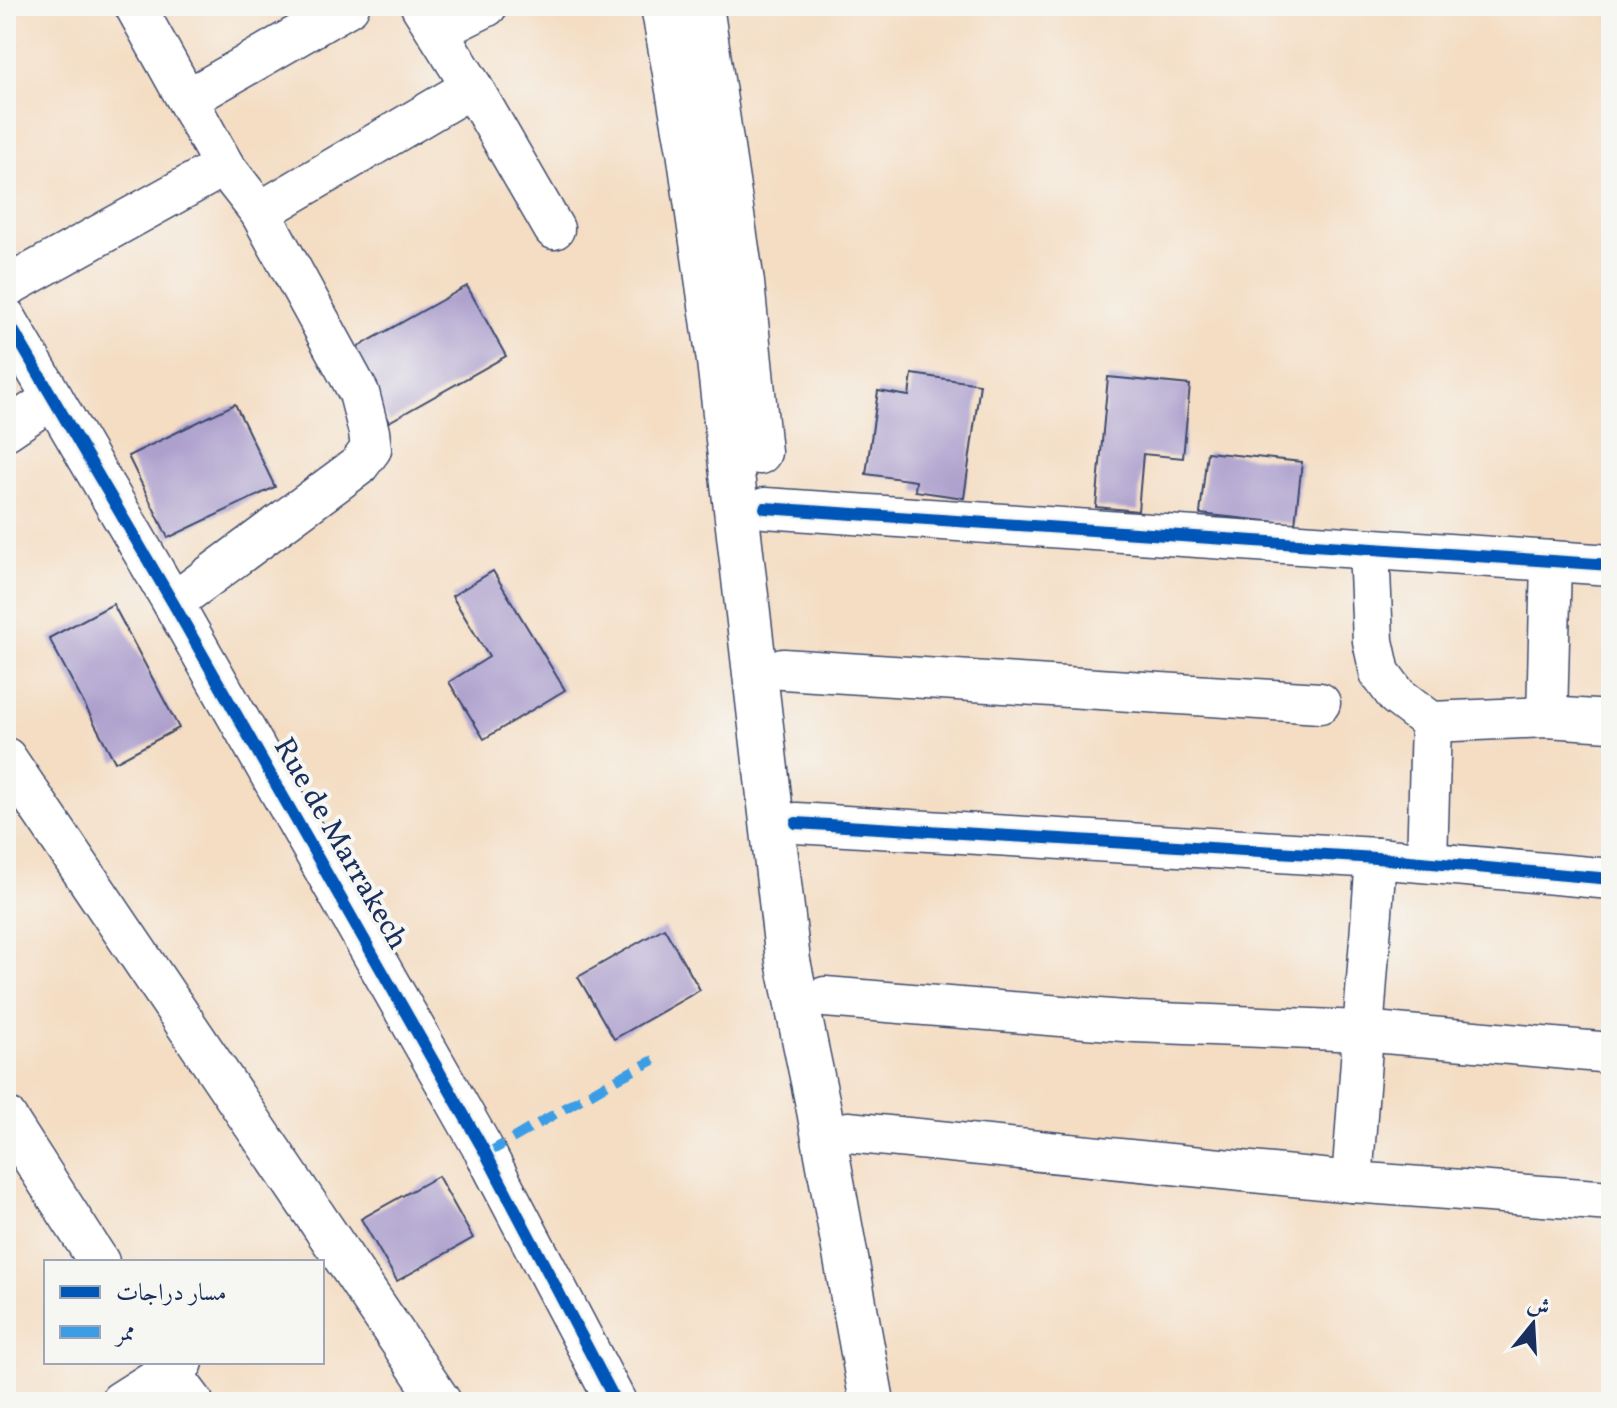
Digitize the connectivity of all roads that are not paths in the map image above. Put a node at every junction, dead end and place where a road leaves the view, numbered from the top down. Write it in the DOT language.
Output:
graph roads {
  1 [pos="135,6"];
  2 [pos="349,6"];
  3 [pos="487,6"];
  4 [pos="663,6"];
  5 [pos="701,6"];
  6 [pos="429,18"];
  7 [pos="472,87"];
  8 [pos="188,99"];
  9 [pos="224,166"];
  10 [pos="260,212"];
  11 [pos="554,229"];
  12 [pos="6,287"];
  13 [pos="6,318"];
  14 [pos="53,398"];
  15 [pos="6,430"];
  16 [pos="765,508"];
  17 [pos="1369,549"];
  18 [pos="1551,561"];
  19 [pos="1611,565"];
  20 [pos="173,603"];
  21 [pos="783,669"];
  22 [pos="1320,703"];
  23 [pos="1547,717"];
  24 [pos="1611,721"];
  25 [pos="1431,722"];
  26 [pos="6,758"];
  27 [pos="796,823"];
  28 [pos="1376,858"];
  29 [pos="1427,862"];
  30 [pos="1611,879"];
  31 [pos="825,997"];
  32 [pos="1362,1031"];
  33 [pos="1611,1053"];
  34 [pos="6,1117"];
  35 [pos="848,1132"];
  36 [pos="1352,1182"];
  37 [pos="1611,1201"];
  38 [pos="330,1257"];
  39 [pos="98,1260"];
  40 [pos="177,1374"];
  41 [pos="120,1402"];
  42 [pos="441,1402"];
  43 [pos="616,1402"];
  44 [pos="872,1402"];
  45 [pos="903,1402"];
  1 -- 8 [label="street"];
  2 -- 8 [label="street"];
  3 -- 6 [label="street"];
  4 -- 44 [label="main road"];
  5 -- 16 [label="main road"];
  6 -- 7 [label="street"];
  7 -- 10 [label="street"];
  7 -- 11 [label="street"];
  8 -- 9 [label="street"];
  9 -- 10 [label="street"];
  9 -- 12 [label="street"];
  10 -- 20 [label="street"];
  13 -- 14 [label="street, Rue de Marrakech"];
  14 -- 15 [label="street"];
  14 -- 20 [label="street, Rue de Marrakech"];
  16 -- 17 [label="street"];
  16 -- 21 [label="main road"];
  17 -- 18 [label="street"];
  17 -- 25 [label="street"];
  18 -- 19 [label="street"];
  18 -- 23 [label="street"];
  20 -- 43 [label="street, Rue de Marrakech"];
  21 -- 22 [label="street"];
  21 -- 27 [label="main road"];
  23 -- 24 [label="street"];
  23 -- 25 [label="street"];
  25 -- 29 [label="street"];
  26 -- 38 [label="street"];
  27 -- 28 [label="street"];
  27 -- 31 [label="main road"];
  28 -- 29 [label="street"];
  28 -- 32 [label="street"];
  29 -- 30 [label="street"];
  31 -- 32 [label="street"];
  31 -- 35 [label="main road"];
  32 -- 33 [label="street"];
  32 -- 36 [label="street"];
  34 -- 39 [label="street"];
  35 -- 36 [label="street"];
  35 -- 45 [label="main road"];
  36 -- 37 [label="street"];
  38 -- 42 [label="street"];
  40 -- 41 [label="street"];
}
